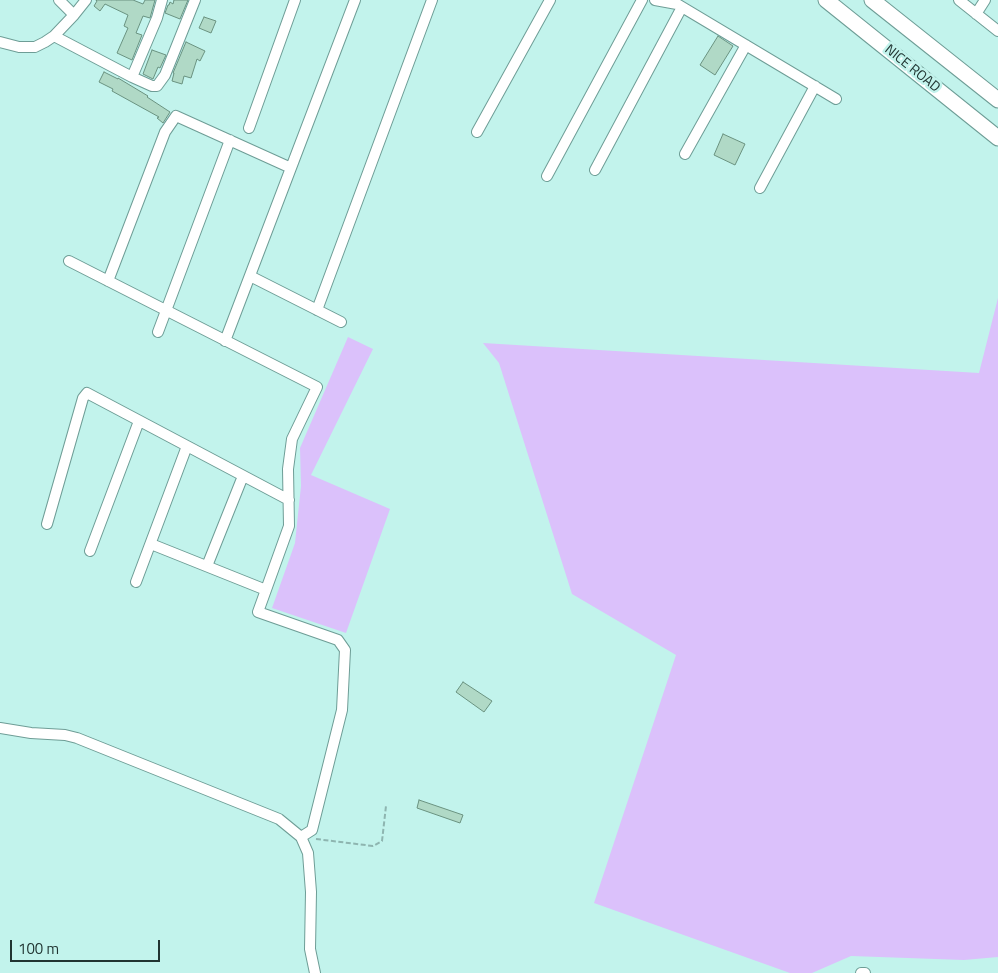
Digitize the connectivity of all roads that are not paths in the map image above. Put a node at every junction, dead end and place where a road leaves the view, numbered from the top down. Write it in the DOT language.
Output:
graph roads {
  1 [pos="59,0"];
  2 [pos="86,0"];
  3 [pos="162,0"];
  4 [pos="195,0"];
  5 [pos="295,0"];
  6 [pos="355,0"];
  7 [pos="432,0"];
  8 [pos="550,0"];
  9 [pos="642,0"];
  10 [pos="655,0"];
  11 [pos="826,0"];
  12 [pos="872,0"];
  13 [pos="959,0"];
  14 [pos="986,0"];
  15 [pos="682,7"];
  16 [pos="976,14"];
  17 [pos="74,15"];
  18 [pos="998,31"];
  19 [pos="54,36"];
  20 [pos="0,42"];
  21 [pos="746,45"];
  22 [pos="132,77"];
  23 [pos="815,86"];
  24 [pos="836,98"];
  25 [pos="998,100"];
  26 [pos="248,128"];
  27 [pos="477,132"];
  28 [pos="998,138"];
  29 [pos="230,140"];
  30 [pos="685,154"];
  31 [pos="291,168"];
  32 [pos="595,170"];
  33 [pos="547,176"];
  34 [pos="760,188"];
  35 [pos="69,261"];
  36 [pos="250,276"];
  37 [pos="108,281"];
  38 [pos="317,310"];
  39 [pos="166,311"];
  40 [pos="341,322"];
  41 [pos="158,332"];
  42 [pos="225,340"];
  43 [pos="139,421"];
  44 [pos="187,446"];
  45 [pos="242,476"];
  46 [pos="289,500"];
  47 [pos="47,524"];
  48 [pos="150,544"];
  49 [pos="90,551"];
  50 [pos="207,566"];
  51 [pos="136,582"];
  52 [pos="266,590"];
  53 [pos="0,728"];
  54 [pos="301,837"];
  55 [pos="315,973"];
  56 [pos="861,973"];
  57 [pos="865,973"];
  1 -- 17 [label="street"];
  2 -- 17 [label="street"];
  3 -- 22 [label="street"];
  4 -- 22 [label="street"];
  5 -- 26 [label="street"];
  6 -- 31 [label="street"];
  7 -- 38 [label="street"];
  8 -- 27 [label="street"];
  9 -- 33 [label="street"];
  10 -- 15 [label="street"];
  11 -- 28 [label="highway, NICE ROAD"];
  12 -- 25 [label="highway, NICE ROAD"];
  13 -- 16 [label="street"];
  14 -- 16 [label="street"];
  15 -- 21 [label="street"];
  15 -- 32 [label="street"];
  16 -- 18 [label="street"];
  17 -- 19 [label="street"];
  19 -- 20 [label="street"];
  19 -- 22 [label="street"];
  21 -- 23 [label="street"];
  21 -- 30 [label="street"];
  23 -- 24 [label="street"];
  23 -- 34 [label="street"];
  29 -- 31 [label="street"];
  29 -- 37 [label="street"];
  29 -- 39 [label="street"];
  31 -- 36 [label="street"];
  35 -- 37 [label="street"];
  36 -- 38 [label="street"];
  36 -- 42 [label="street"];
  37 -- 39 [label="street"];
  38 -- 40 [label="street"];
  39 -- 41 [label="street"];
  39 -- 42 [label="street"];
  42 -- 46 [label="street"];
  43 -- 44 [label="street"];
  43 -- 47 [label="street"];
  43 -- 49 [label="street"];
  44 -- 45 [label="street"];
  44 -- 48 [label="street"];
  45 -- 46 [label="street"];
  45 -- 50 [label="street"];
  46 -- 52 [label="street"];
  48 -- 50 [label="street"];
  48 -- 51 [label="street"];
  50 -- 52 [label="street"];
  52 -- 54 [label="street"];
  53 -- 54 [label="street"];
  54 -- 55 [label="street"];
  56 -- 57 [label="street"];
}
